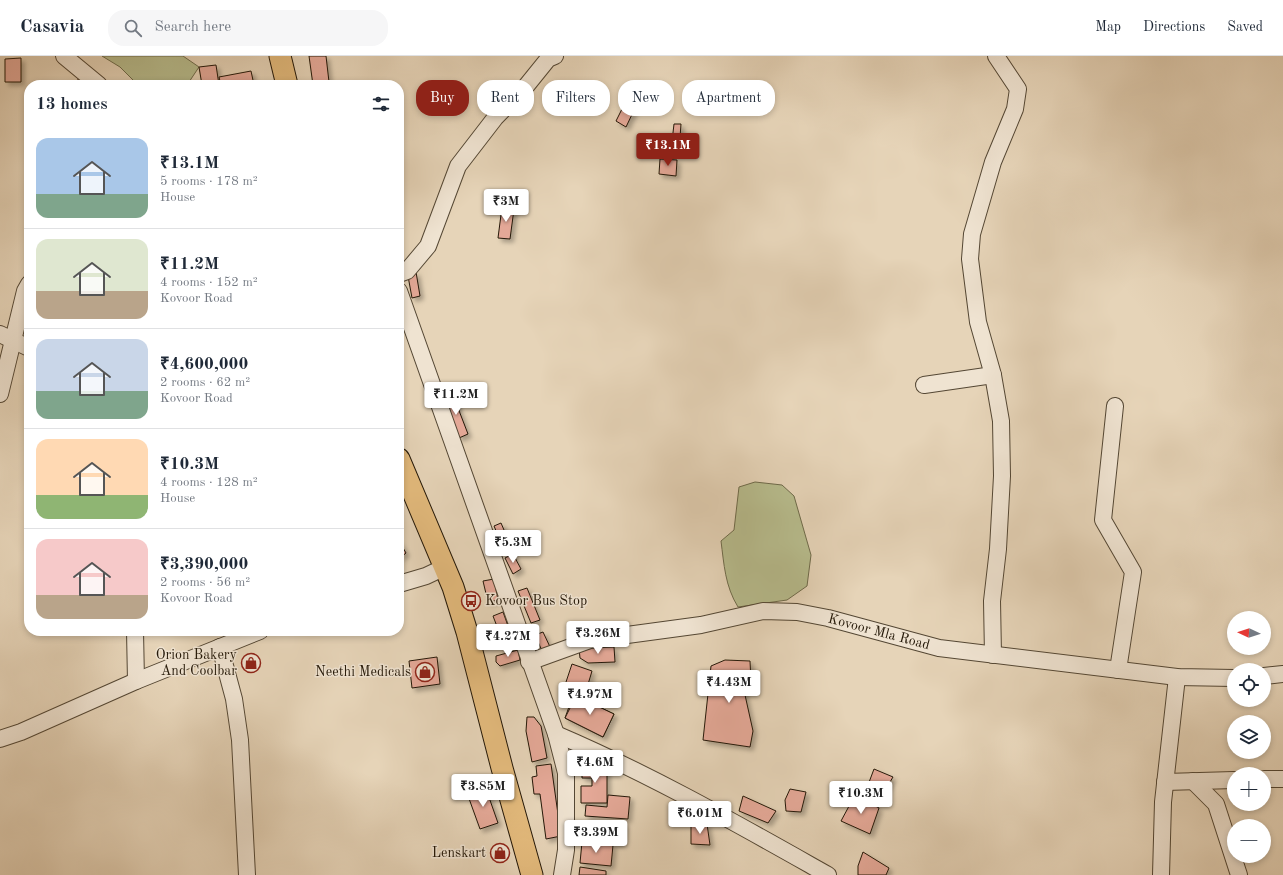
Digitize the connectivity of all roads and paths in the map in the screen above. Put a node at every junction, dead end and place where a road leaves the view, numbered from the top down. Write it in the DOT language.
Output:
graph roads {
  1 [pos="64,56"];
  2 [pos="282,56"];
  3 [pos="555,56"];
  4 [pos="996,56"];
  5 [pos="94,80"];
  6 [pos="286,80"];
  7 [pos="296,80"];
  8 [pos="404,272"];
  9 [pos="24,293"];
  10 [pos="404,304"];
  11 [pos="6,337"];
  12 [pos="24,346"];
  13 [pos="993,375"];
  14 [pos="924,385"];
  15 [pos="0,394"];
  16 [pos="1115,406"];
  17 [pos="404,475"];
  18 [pos="404,496"];
  19 [pos="416,514"];
  20 [pos="439,570"];
  21 [pos="404,582"];
  22 [pos="135,636"];
  23 [pos="248,636"];
  24 [pos="220,647"];
  25 [pos="993,655"];
  26 [pos="529,662"];
  27 [pos="1118,670"];
  28 [pos="1283,674"];
  29 [pos="1271,675"];
  30 [pos="1177,677"];
  31 [pos="1227,678"];
  32 [pos="136,681"];
  33 [pos="556,734"];
  34 [pos="0,739"];
  35 [pos="1271,779"];
  36 [pos="1283,779"];
  37 [pos="1227,780"];
  38 [pos="1193,781"];
  39 [pos="1165,782"];
  40 [pos="247,875"];
  41 [pos="520,875"];
  42 [pos="532,875"];
  43 [pos="562,875"];
  44 [pos="828,875"];
  45 [pos="1161,875"];
  46 [pos="1239,875"];
  1 -- 5 [label="street"];
  2 -- 6 [label="main road"];
  2 -- 7 [label="main road"];
  3 -- 8 [label="street"];
  4 -- 13 [label="street"];
  9 -- 11 [label="street"];
  10 -- 26 [label="street"];
  11 -- 12 [label="street"];
  11 -- 15 [label="street"];
  13 -- 14 [label="street"];
  13 -- 25 [label="street"];
  16 -- 27 [label="street"];
  17 -- 19 [label="main road"];
  18 -- 19 [label="main road"];
  19 -- 20 [label="main road"];
  20 -- 21 [label="street"];
  20 -- 41 [label="main road"];
  20 -- 42 [label="main road"];
  22 -- 32 [label="street"];
  23 -- 24 [label="street"];
  24 -- 32 [label="street"];
  24 -- 40 [label="street"];
  25 -- 26 [label="street, Kovoor Mla Road"];
  25 -- 27 [label="street, Kovoor Mla Road"];
  26 -- 33 [label="street"];
  27 -- 30 [label="street, Kovoor Mla Road"];
  28 -- 29 [label="street"];
  30 -- 31 [label="street, Kovoor Mla Road"];
  30 -- 39 [label="street"];
  32 -- 34 [label="street"];
  33 -- 43 [label="street"];
  33 -- 44 [label="street"];
  35 -- 36 [label="street"];
  37 -- 38 [label="street"];
  38 -- 39 [label="street"];
  38 -- 46 [label="street"];
  39 -- 45 [label="street"];
}
